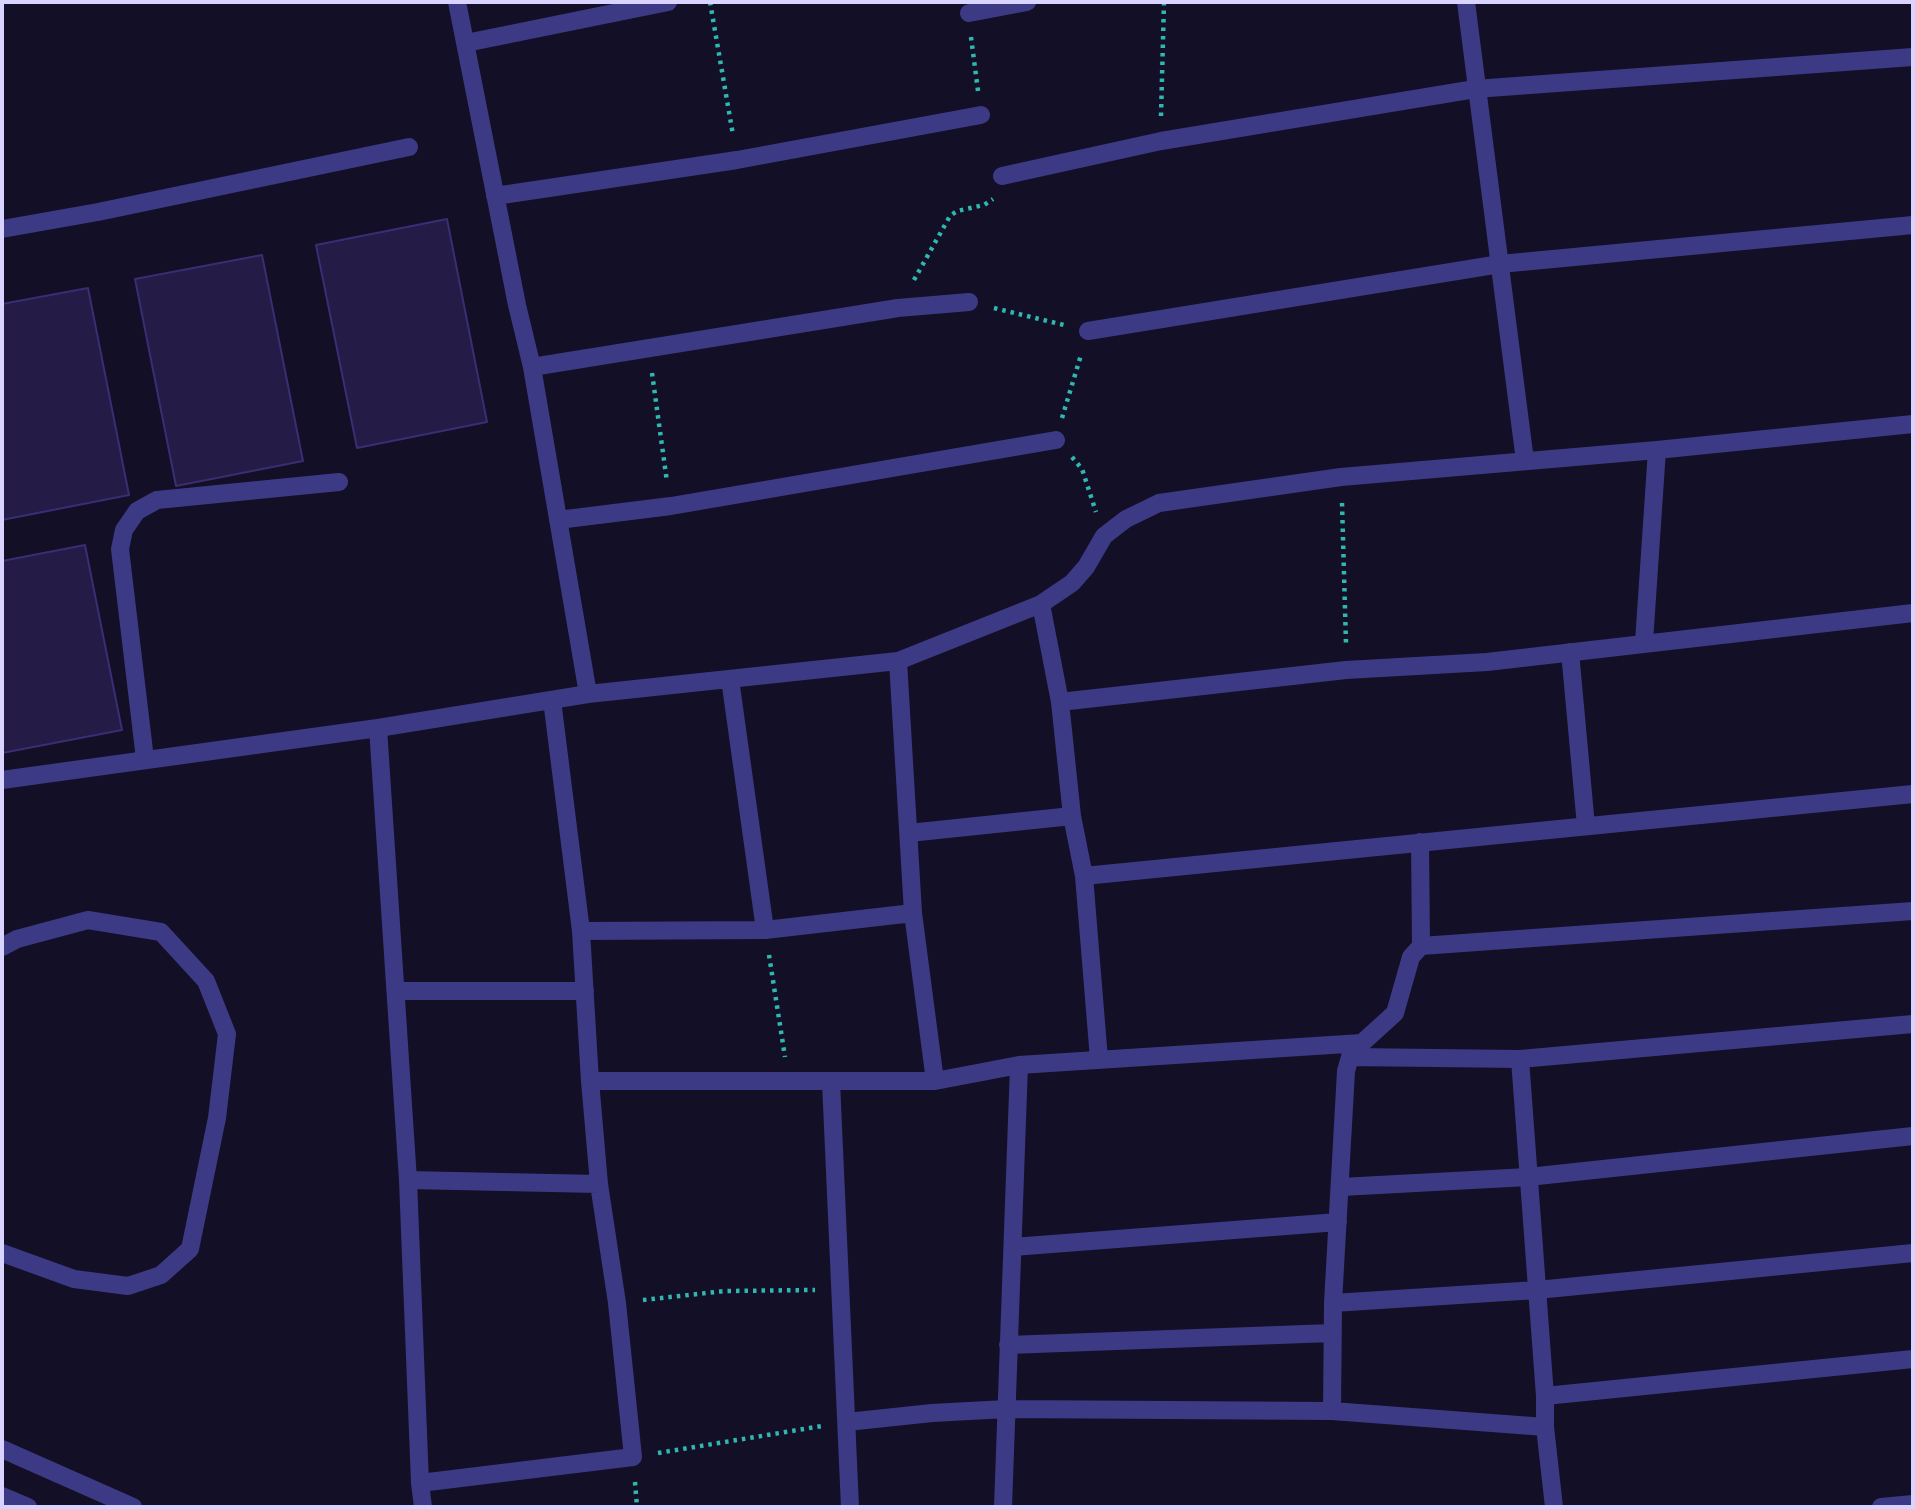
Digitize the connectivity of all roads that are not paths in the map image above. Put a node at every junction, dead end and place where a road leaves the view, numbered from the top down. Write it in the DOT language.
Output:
graph roads {
  1 [pos="457,2"];
  2 [pos="668,2"];
  3 [pos="1027,2"];
  4 [pos="1466,2"];
  5 [pos="969,13"];
  6 [pos="466,43"];
  7 [pos="1913,57"];
  8 [pos="1475,89"];
  9 [pos="981,115"];
  10 [pos="409,147"];
  11 [pos="1002,176"];
  12 [pos="495,196"];
  13 [pos="1913,225"];
  14 [pos="2,229"];
  15 [pos="1500,264"];
  16 [pos="969,302"];
  17 [pos="1088,331"];
  18 [pos="532,367"];
  19 [pos="1913,424"];
  20 [pos="1056,440"];
  21 [pos="1657,450"];
  22 [pos="1525,461"];
  23 [pos="339,482"];
  24 [pos="558,520"];
  25 [pos="1041,604"];
  26 [pos="1913,613"];
  27 [pos="1644,642"];
  28 [pos="1570,652"];
  29 [pos="898,661"];
  30 [pos="730,679"];
  31 [pos="588,694"];
  32 [pos="552,700"];
  33 [pos="1060,702"];
  34 [pos="377,728"];
  35 [pos="145,759"];
  36 [pos="2,780"];
  37 [pos="1913,794"];
  38 [pos="1072,816"];
  39 [pos="1586,826"];
  40 [pos="909,833"];
  41 [pos="1420,842"];
  42 [pos="1084,876"];
  43 [pos="1913,911"];
  44 [pos="912,913"];
  45 [pos="765,930"];
  46 [pos="581,931"];
  47 [pos="1421,946"];
  48 [pos="2,947"];
  49 [pos="396,991"];
  50 [pos="585,991"];
  51 [pos="1913,1024"];
  52 [pos="1362,1043"];
  53 [pos="1350,1057"];
  54 [pos="1099,1059"];
  55 [pos="1520,1059"];
  56 [pos="1019,1065"];
  57 [pos="590,1081"];
  58 [pos="935,1081"];
  59 [pos="831,1082"];
  60 [pos="1913,1136"];
  61 [pos="1528,1177"];
  62 [pos="408,1180"];
  63 [pos="599,1184"];
  64 [pos="1341,1186"];
  65 [pos="1338,1222"];
  66 [pos="1013,1247"];
  67 [pos="1913,1252"];
  68 [pos="2,1253"];
  69 [pos="1537,1290"];
  70 [pos="1333,1303"];
  71 [pos="1332,1334"];
  72 [pos="1008,1345"];
  73 [pos="1913,1359"];
  74 [pos="1545,1396"];
  75 [pos="1006,1409"];
  76 [pos="1332,1411"];
  77 [pos="847,1422"];
  78 [pos="1545,1427"];
  79 [pos="2,1449"];
  80 [pos="420,1483"];
  81 [pos="2,1496"];
  82 [pos="1913,1504"];
  83 [pos="28,1507"];
  84 [pos="133,1507"];
  85 [pos="423,1507"];
  86 [pos="850,1507"];
  87 [pos="1003,1507"];
  88 [pos="1554,1507"];
  89 [pos="1881,1507"];
  1 -- 6 [label="street"];
  2 -- 6 [label="street"];
  3 -- 5 [label="street"];
  4 -- 8 [label="street"];
  6 -- 12 [label="street"];
  7 -- 8 [label="street"];
  8 -- 11 [label="street"];
  8 -- 15 [label="street"];
  9 -- 12 [label="street"];
  10 -- 14 [label="street"];
  12 -- 18 [label="street"];
  13 -- 15 [label="street"];
  15 -- 17 [label="street"];
  15 -- 22 [label="street"];
  16 -- 18 [label="street"];
  18 -- 24 [label="street"];
  19 -- 21 [label="street"];
  20 -- 24 [label="street"];
  21 -- 22 [label="street"];
  21 -- 27 [label="street"];
  22 -- 25 [label="street"];
  23 -- 35 [label="street"];
  24 -- 31 [label="street"];
  25 -- 29 [label="street"];
  25 -- 33 [label="street"];
  26 -- 27 [label="street"];
  27 -- 28 [label="street"];
  28 -- 33 [label="street"];
  28 -- 39 [label="street"];
  29 -- 30 [label="street"];
  29 -- 40 [label="street"];
  30 -- 31 [label="street"];
  30 -- 45 [label="street"];
  31 -- 32 [label="street"];
  32 -- 34 [label="street"];
  32 -- 46 [label="street"];
  33 -- 38 [label="street"];
  34 -- 35 [label="street"];
  34 -- 49 [label="street"];
  35 -- 36 [label="street"];
  37 -- 39 [label="street"];
  38 -- 40 [label="street"];
  38 -- 42 [label="street"];
  39 -- 41 [label="street"];
  40 -- 44 [label="street"];
  41 -- 42 [label="street"];
  41 -- 47 [label="street"];
  42 -- 54 [label="street"];
  43 -- 47 [label="street"];
  44 -- 45 [label="street"];
  44 -- 58 [label="street"];
  45 -- 46 [label="street"];
  46 -- 50 [label="street"];
  47 -- 52 [label="street"];
  48 -- 68 [label="street"];
  49 -- 50 [label="street"];
  49 -- 62 [label="street"];
  50 -- 57 [label="street"];
  51 -- 55 [label="street"];
  52 -- 53 [label="street"];
  52 -- 54 [label="street"];
  53 -- 55 [label="street"];
  53 -- 64 [label="street"];
  54 -- 56 [label="street"];
  55 -- 61 [label="street"];
  56 -- 58 [label="street"];
  56 -- 66 [label="street"];
  57 -- 59 [label="street"];
  57 -- 63 [label="street"];
  58 -- 59 [label="street"];
  59 -- 77 [label="street"];
  60 -- 61 [label="street"];
  61 -- 64 [label="street"];
  61 -- 69 [label="street"];
  62 -- 63 [label="street"];
  62 -- 80 [label="street"];
  63 -- 80 [label="street"];
  64 -- 65 [label="street"];
  65 -- 66 [label="street"];
  65 -- 70 [label="street"];
  66 -- 72 [label="street"];
  67 -- 69 [label="street"];
  69 -- 70 [label="street"];
  69 -- 74 [label="street"];
  70 -- 71 [label="street"];
  71 -- 72 [label="street"];
  71 -- 76 [label="street"];
  72 -- 75 [label="street"];
  73 -- 74 [label="street"];
  74 -- 78 [label="street"];
  75 -- 76 [label="street"];
  75 -- 77 [label="street"];
  75 -- 87 [label="street"];
  76 -- 78 [label="street"];
  77 -- 86 [label="street"];
  78 -- 88 [label="street"];
  79 -- 84 [label="street"];
  80 -- 85 [label="street"];
  81 -- 83 [label="street"];
  82 -- 89 [label="street"];
}
